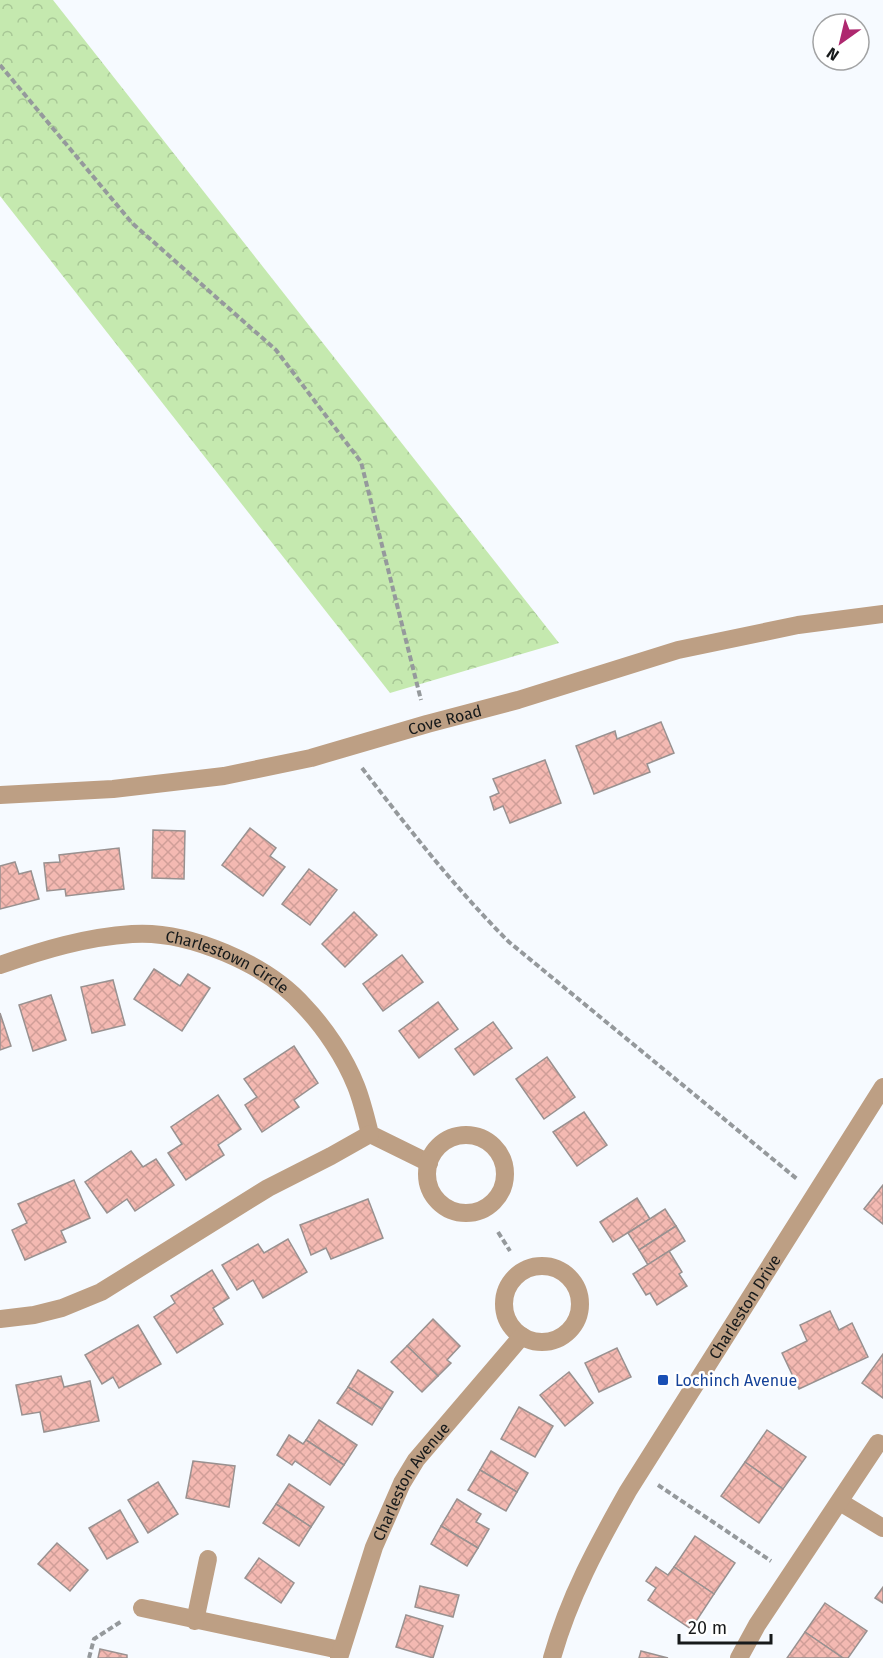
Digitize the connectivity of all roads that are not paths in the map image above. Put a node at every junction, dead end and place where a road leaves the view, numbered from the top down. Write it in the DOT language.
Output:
graph roads {
  1 [pos="883,614"];
  2 [pos="0,795"];
  3 [pos="0,965"];
  4 [pos="881,1096"];
  5 [pos="370,1134"];
  6 [pos="429,1163"];
  7 [pos="0,1319"];
  8 [pos="522,1336"];
  9 [pos="878,1443"];
  10 [pos="840,1502"];
  11 [pos="883,1528"];
  12 [pos="208,1559"];
  13 [pos="142,1608"];
  14 [pos="195,1621"];
  15 [pos="340,1654"];
  16 [pos="552,1658"];
  17 [pos="739,1658"];
  1 -- 2 [label="street, Cove Road"];
  3 -- 5 [label="street, Charlestown Circle"];
  4 -- 16 [label="street, Charleston Drive"];
  5 -- 6 [label="street"];
  5 -- 7 [label="street"];
  6 -- 6 [label="street"];
  8 -- 8 [label="street"];
  8 -- 15 [label="street, Charleston Avenue"];
  9 -- 10 [label="street"];
  10 -- 11 [label="street"];
  10 -- 17 [label="street"];
  12 -- 14 [label="street"];
  13 -- 14 [label="street, Charleston Avenue"];
  14 -- 15 [label="street, Charleston Avenue"];
}
